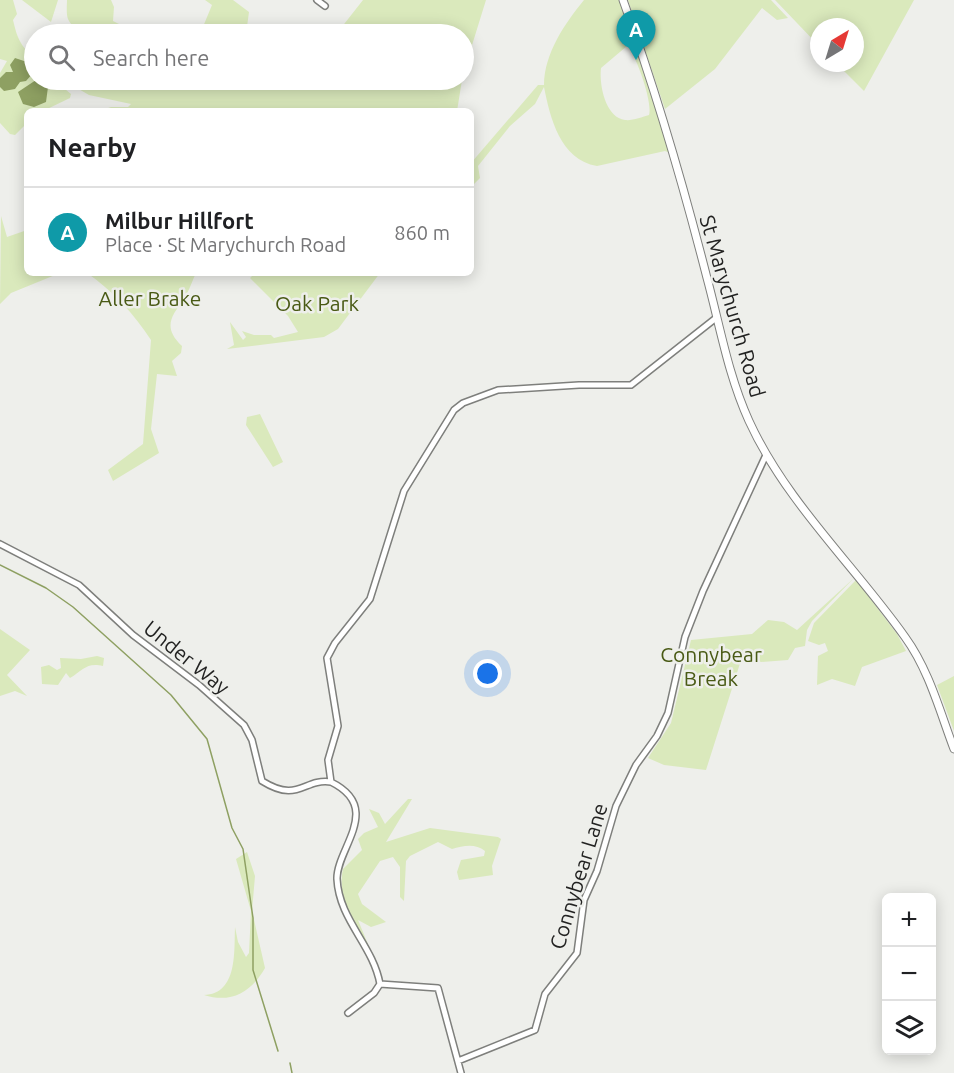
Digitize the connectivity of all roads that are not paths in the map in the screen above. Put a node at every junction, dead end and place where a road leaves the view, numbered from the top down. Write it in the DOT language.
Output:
graph roads {
  1 [pos="319,0"];
  2 [pos="623,0"];
  3 [pos="325,6"];
  4 [pos="716,318"];
  5 [pos="766,455"];
  6 [pos="0,544"];
  7 [pos="954,749"];
  8 [pos="331,782"];
  9 [pos="380,984"];
  10 [pos="348,1012"];
  11 [pos="458,1061"];
  12 [pos="461,1073"];
  1 -- 3 [label="street"];
  2 -- 4 [label="street, St Marychurch Road"];
  4 -- 5 [label="street, St Marychurch Road"];
  4 -- 8 [label="street"];
  5 -- 7 [label="street, St Marychurch Road"];
  5 -- 11 [label="street, Connybear Lane"];
  6 -- 8 [label="street, Under Way"];
  8 -- 9 [label="street"];
  9 -- 10 [label="street"];
  9 -- 11 [label="street"];
  11 -- 12 [label="street"];
}
